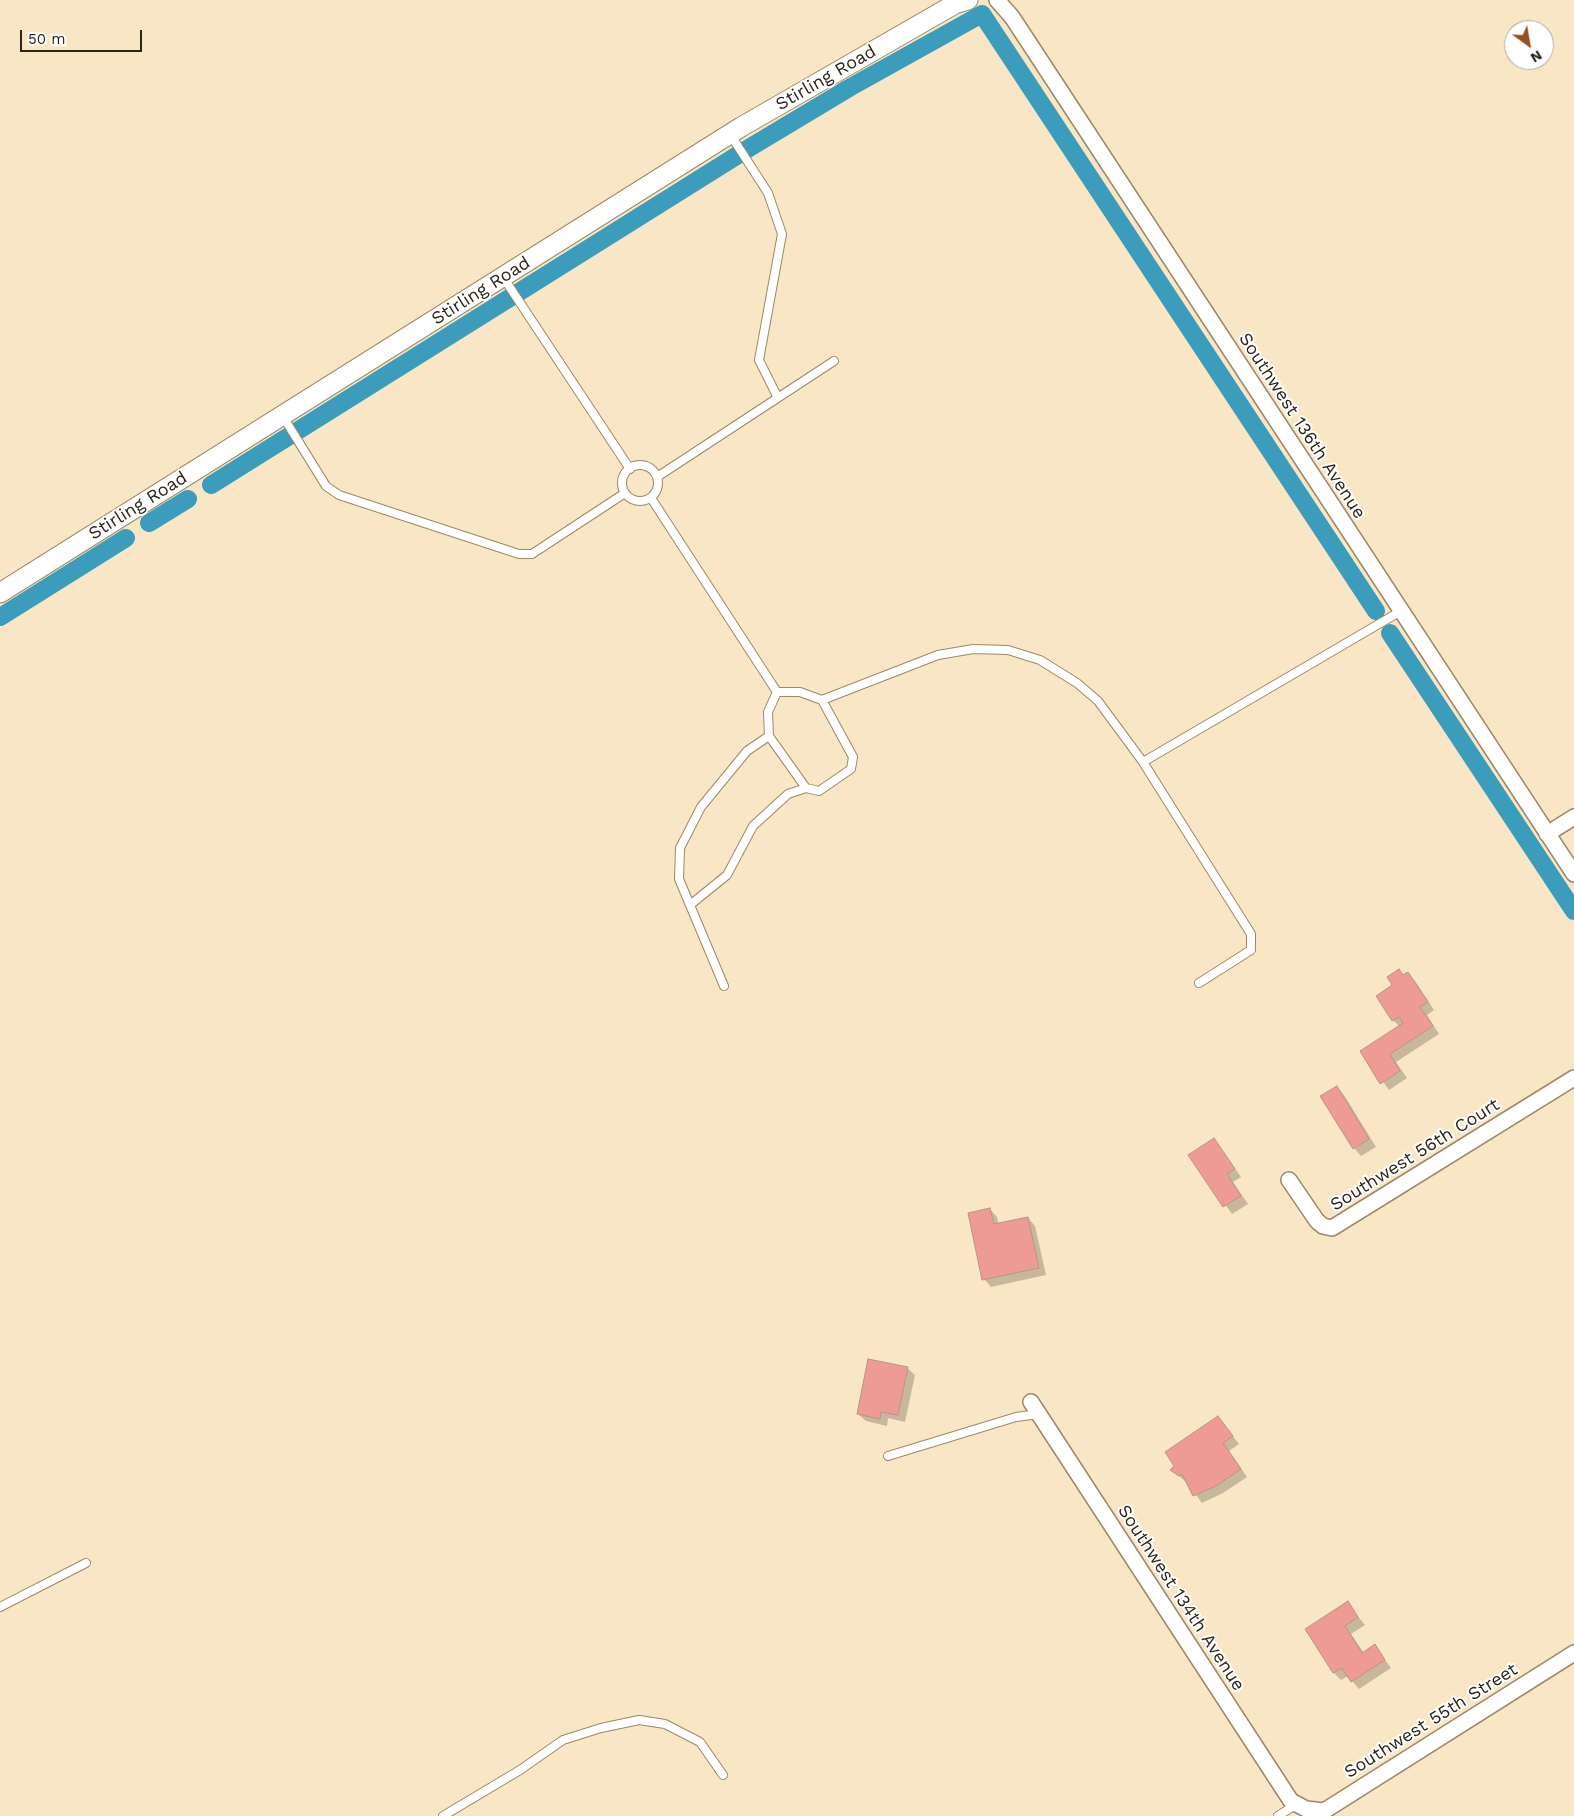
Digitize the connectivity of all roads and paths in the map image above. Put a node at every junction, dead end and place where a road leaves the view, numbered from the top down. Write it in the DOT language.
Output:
graph roads {
  1 [pos="968,0"];
  2 [pos="997,0"];
  3 [pos="730,134"];
  4 [pos="503,276"];
  5 [pos="834,361"];
  6 [pos="777,396"];
  7 [pos="282,416"];
  8 [pos="630,469"];
  9 [pos="657,477"];
  10 [pos="625,493"];
  11 [pos="651,498"];
  12 [pos="0,593"];
  13 [pos="1401,611"];
  14 [pos="777,692"];
  15 [pos="822,700"];
  16 [pos="769,736"];
  17 [pos="1143,762"];
  18 [pos="806,788"];
  19 [pos="1574,817"];
  20 [pos="1548,834"];
  21 [pos="1574,874"];
  22 [pos="690,905"];
  23 [pos="1199,983"];
  24 [pos="724,986"];
  25 [pos="1574,1078"];
  26 [pos="1289,1180"];
  27 [pos="1035,1408"];
  28 [pos="888,1456"];
  29 [pos="86,1563"];
  30 [pos="0,1608"];
  31 [pos="1574,1652"];
  32 [pos="723,1775"];
  33 [pos="1301,1806"];
  34 [pos="1281,1814"];
  35 [pos="443,1816"];
  1 -- 3 [label="street, Stirling Road"];
  2 -- 13 [label="street, Southwest 136th Avenue"];
  3 -- 4 [label="street, Stirling Road"];
  3 -- 6 [label="lane"];
  4 -- 7 [label="street, Stirling Road"];
  4 -- 8 [label="lane"];
  5 -- 6 [label="lane"];
  6 -- 9 [label="lane"];
  7 -- 10 [label="lane"];
  7 -- 12 [label="street, Stirling Road"];
  8 -- 9 [label="lane"];
  8 -- 10 [label="lane"];
  9 -- 11 [label="lane"];
  10 -- 11 [label="lane"];
  11 -- 14 [label="lane"];
  13 -- 17 [label="lane"];
  13 -- 20 [label="street, Southwest 136th Avenue"];
  14 -- 15 [label="lane"];
  14 -- 16 [label="lane"];
  15 -- 17 [label="lane"];
  15 -- 18 [label="lane"];
  16 -- 18 [label="lane"];
  16 -- 22 [label="lane"];
  17 -- 23 [label="lane"];
  18 -- 22 [label="lane"];
  19 -- 20 [label="street"];
  20 -- 21 [label="street, Southwest 136th Avenue"];
  22 -- 24 [label="lane"];
  25 -- 26 [label="street, Southwest 56th Court"];
  27 -- 28 [label="lane"];
  27 -- 33 [label="street, Southwest 134th Avenue"];
  29 -- 30 [label="lane"];
  31 -- 33 [label="street, Southwest 55th Street"];
  32 -- 35 [label="lane"];
  33 -- 34 [label="lane"];
}
